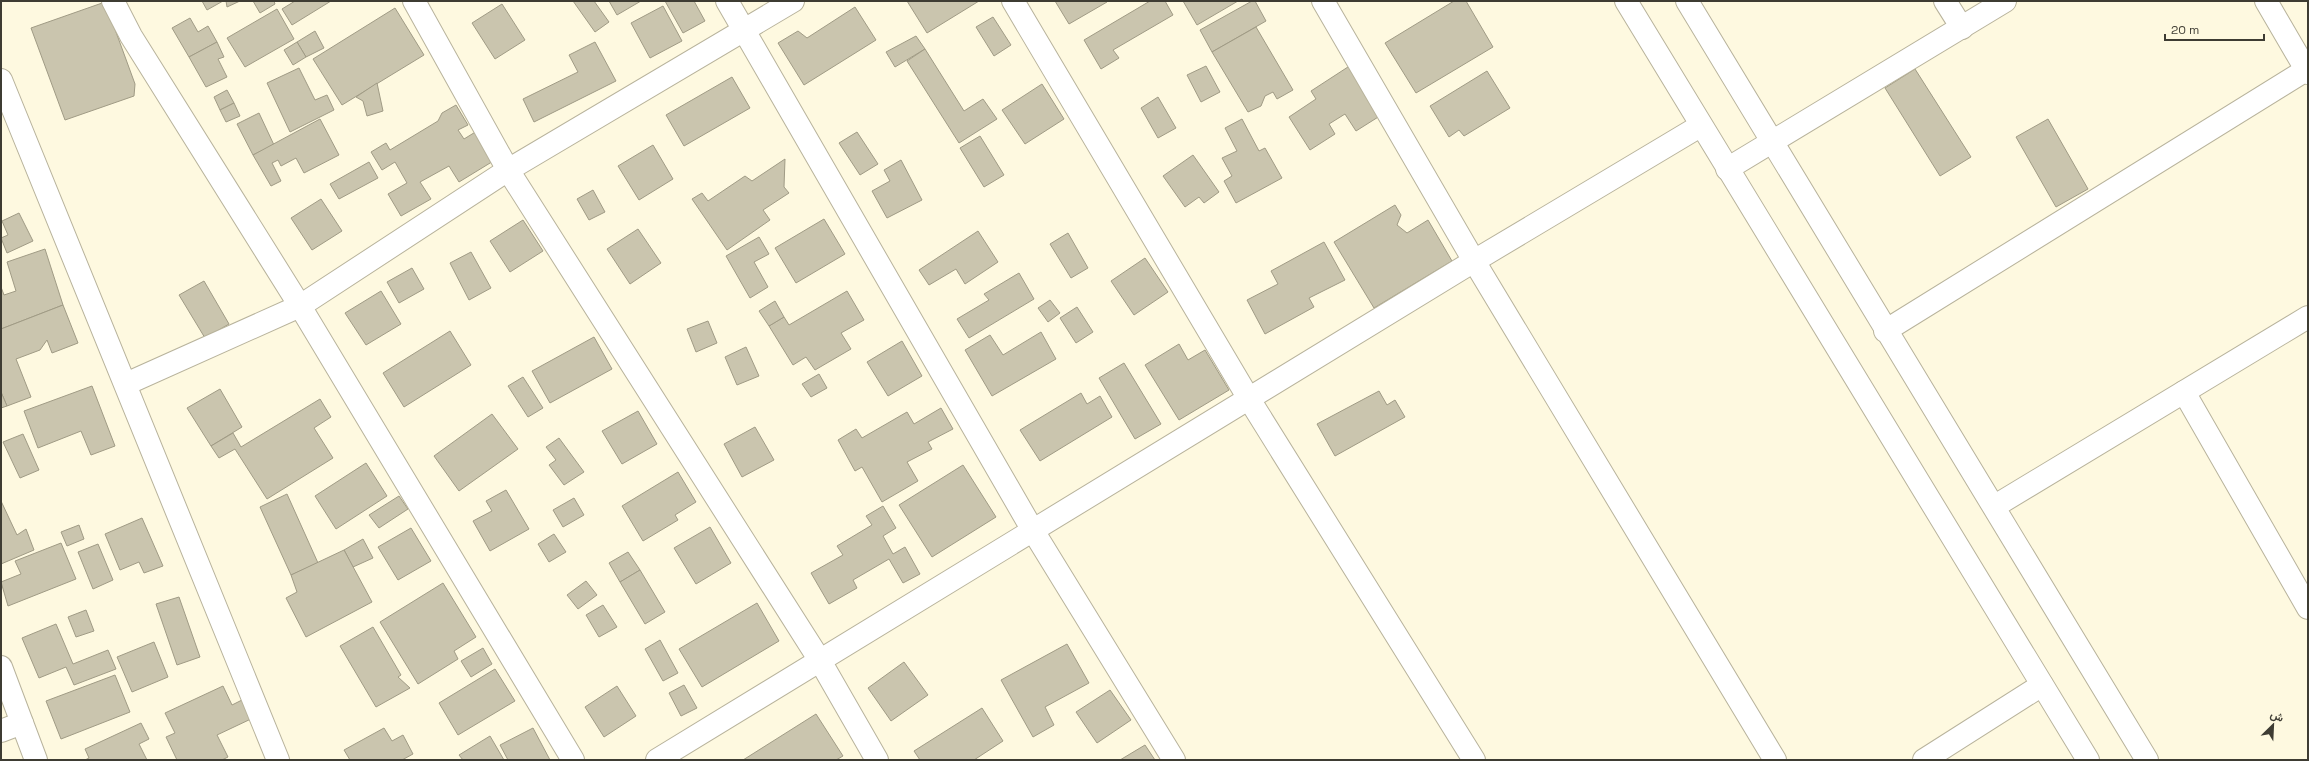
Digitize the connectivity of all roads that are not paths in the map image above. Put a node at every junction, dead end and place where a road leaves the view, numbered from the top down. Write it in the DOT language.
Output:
graph roads {
  1 [pos="113,1"];
  2 [pos="414,1"];
  3 [pos="727,1"];
  4 [pos="793,1"];
  5 [pos="1013,1"];
  6 [pos="1323,1"];
  7 [pos="1626,1"];
  8 [pos="1687,1"];
  9 [pos="1945,1"];
  10 [pos="2005,1"];
  11 [pos="2266,1"];
  12 [pos="1962,28"];
  13 [pos="745,30"];
  14 [pos="2307,71"];
  15 [pos="1,80"];
  16 [pos="1700,126"];
  17 [pos="1772,144"];
  18 [pos="1727,169"];
  19 [pos="508,170"];
  20 [pos="1474,261"];
  21 [pos="300,306"];
  22 [pos="2308,317"];
  23 [pos="1885,331"];
  24 [pos="126,384"];
  25 [pos="2184,392"];
  26 [pos="1249,400"];
  27 [pos="1995,506"];
  28 [pos="1032,529"];
  29 [pos="2308,608"];
  30 [pos="819,659"];
  31 [pos="1,667"];
  32 [pos="2042,685"];
  33 [pos="22,723"];
  34 [pos="1,731"];
  35 [pos="36,760"];
  36 [pos="278,760"];
  37 [pos="573,760"];
  38 [pos="657,760"];
  39 [pos="877,760"];
  40 [pos="1174,760"];
  41 [pos="1474,760"];
  42 [pos="1775,760"];
  43 [pos="1924,760"];
  44 [pos="2088,760"];
  45 [pos="2147,760"];
  1 -- 21 [label="street"];
  2 -- 19 [label="street"];
  3 -- 13 [label="street"];
  4 -- 13 [label="street"];
  5 -- 26 [label="street"];
  6 -- 20 [label="street"];
  7 -- 16 [label="street"];
  8 -- 17 [label="street"];
  9 -- 12 [label="street"];
  10 -- 12 [label="street"];
  11 -- 14 [label="street"];
  12 -- 17 [label="street"];
  13 -- 19 [label="street"];
  13 -- 28 [label="street"];
  14 -- 23 [label="street"];
  15 -- 24 [label="street"];
  16 -- 18 [label="street"];
  16 -- 20 [label="street"];
  17 -- 18 [label="street"];
  17 -- 23 [label="street"];
  18 -- 32 [label="street"];
  19 -- 21 [label="street"];
  19 -- 30 [label="street"];
  20 -- 26 [label="street"];
  20 -- 42 [label="street"];
  21 -- 24 [label="street"];
  21 -- 37 [label="street"];
  22 -- 25 [label="street"];
  23 -- 27 [label="street"];
  24 -- 36 [label="street"];
  25 -- 27 [label="street"];
  25 -- 29 [label="street"];
  26 -- 28 [label="street"];
  26 -- 41 [label="street"];
  27 -- 45 [label="street"];
  28 -- 30 [label="street"];
  28 -- 40 [label="street"];
  30 -- 38 [label="street"];
  30 -- 39 [label="street"];
  31 -- 33 [label="street"];
  32 -- 43 [label="street"];
  32 -- 44 [label="street"];
  33 -- 34 [label="street"];
  33 -- 35 [label="street"];
}
